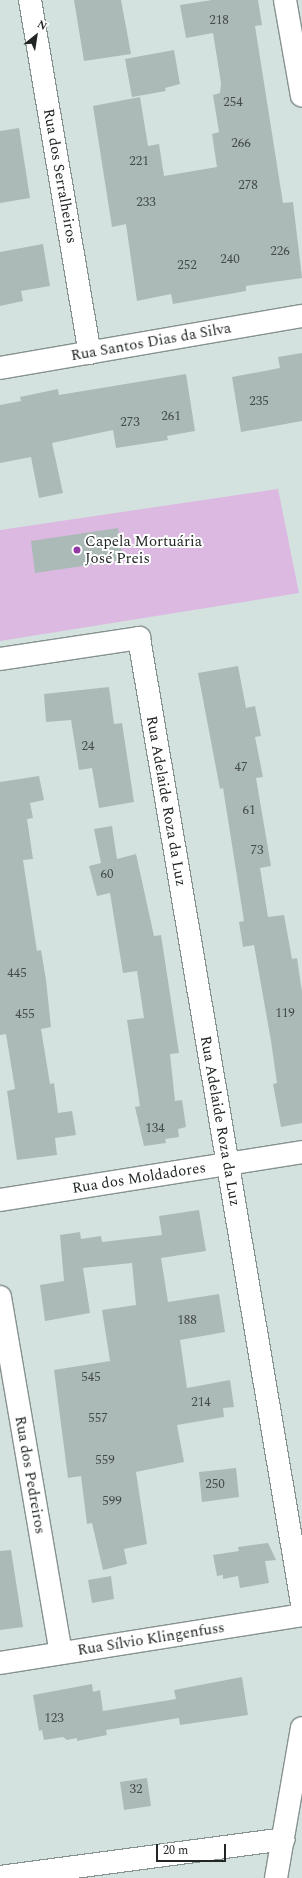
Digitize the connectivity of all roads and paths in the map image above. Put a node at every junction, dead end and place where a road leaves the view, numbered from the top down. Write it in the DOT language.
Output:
graph roads {
  1 [pos="30,0"];
  2 [pos="285,0"];
  3 [pos="302,96"];
  4 [pos="302,316"];
  5 [pos="90,353"];
  6 [pos="0,368"];
  7 [pos="0,659"];
  8 [pos="302,1152"];
  9 [pos="228,1164"];
  10 [pos="0,1200"];
  11 [pos="0,1297"];
  12 [pos="302,1604"];
  13 [pos="302,1615"];
  14 [pos="61,1653"];
  15 [pos="0,1663"];
  16 [pos="302,1728"];
  17 [pos="283,1839"];
  18 [pos="0,1877"];
  19 [pos="276,1878"];
  1 -- 5 [label="street, Rua dos Serralheiros"];
  2 -- 3 [label="street"];
  4 -- 5 [label="street, Rua Santos Dias da Silva"];
  5 -- 6 [label="street, Rua Santos Dias da Silva"];
  7 -- 9 [label="street, Rua Adelaide Roza da Luz"];
  8 -- 9 [label="street, Rua dos Moldadores"];
  9 -- 10 [label="street, Rua dos Moldadores"];
  9 -- 12 [label="street, Rua Adelaide Roza da Luz"];
  11 -- 14 [label="street, Rua dos Pedreiros"];
  13 -- 14 [label="street, Rua Sílvio Klingenfuss"];
  14 -- 15 [label="street, Rua Sílvio Klingenfuss"];
  16 -- 17 [label="street"];
  17 -- 18 [label="street"];
  17 -- 19 [label="street"];
}
